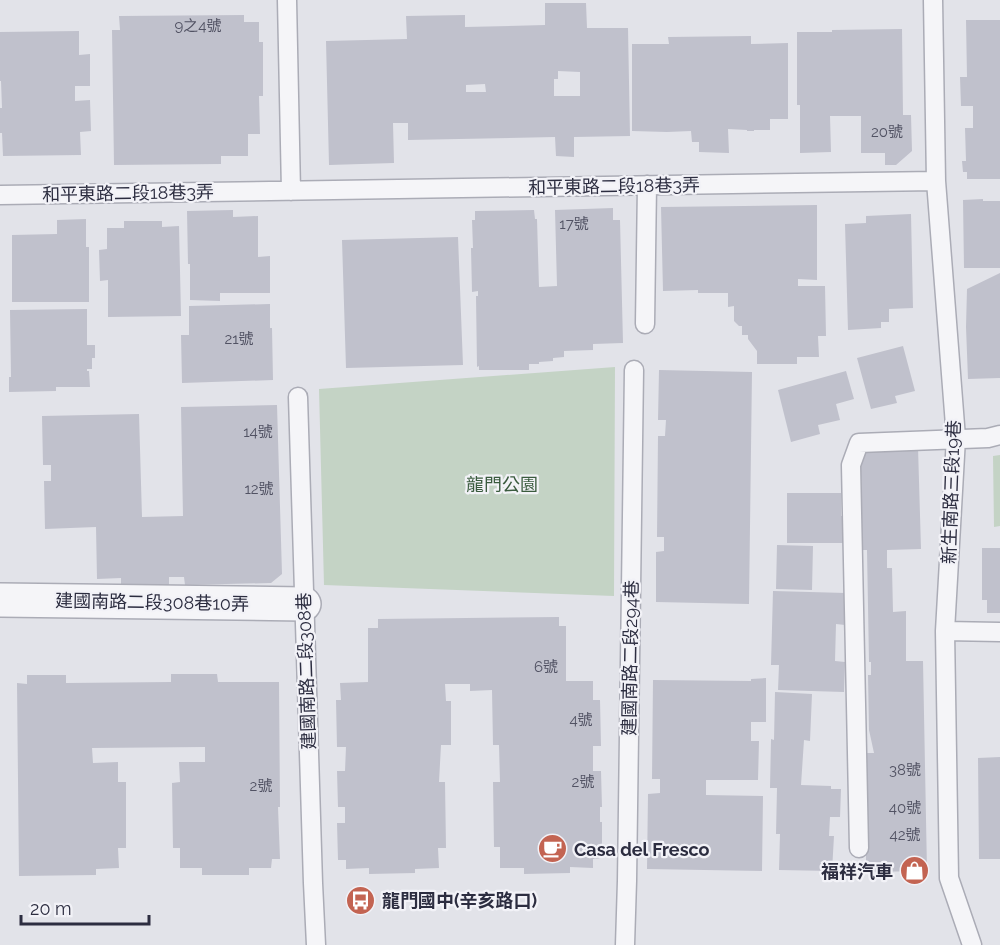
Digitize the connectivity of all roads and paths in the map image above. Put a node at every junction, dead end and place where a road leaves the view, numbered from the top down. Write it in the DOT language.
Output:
graph roads {
  1 [pos="287,0"];
  2 [pos="933,0"];
  3 [pos="936,181"];
  4 [pos="647,185"];
  5 [pos="291,191"];
  6 [pos="0,195"];
  7 [pos="645,324"];
  8 [pos="634,370"];
  9 [pos="298,398"];
  10 [pos="1000,435"];
  11 [pos="956,438"];
  12 [pos="0,600"];
  13 [pos="304,604"];
  14 [pos="945,631"];
  15 [pos="1000,632"];
  16 [pos="859,848"];
  17 [pos="316,945"];
  18 [pos="625,945"];
  19 [pos="972,945"];
  1 -- 5 [label="lane"];
  2 -- 3 [label="lane, 新生南路三段19巷"];
  3 -- 4 [label="lane, 和平東路二段18巷3弄"];
  3 -- 11 [label="lane, 新生南路三段19巷"];
  4 -- 5 [label="lane, 和平東路二段18巷3弄"];
  4 -- 7 [label="lane"];
  5 -- 6 [label="lane, 和平東路二段18巷3弄"];
  8 -- 18 [label="lane, 建國南路二段294巷"];
  9 -- 13 [label="lane, 建國南路二段308巷"];
  10 -- 11 [label="lane"];
  11 -- 14 [label="lane, 新生南路三段19巷"];
  11 -- 16 [label="lane"];
  12 -- 13 [label="street, 建國南路二段308巷10弄"];
  13 -- 17 [label="lane, 建國南路二段308巷"];
  14 -- 15 [label="lane"];
  14 -- 19 [label="lane, 新生南路三段19巷"];
}
